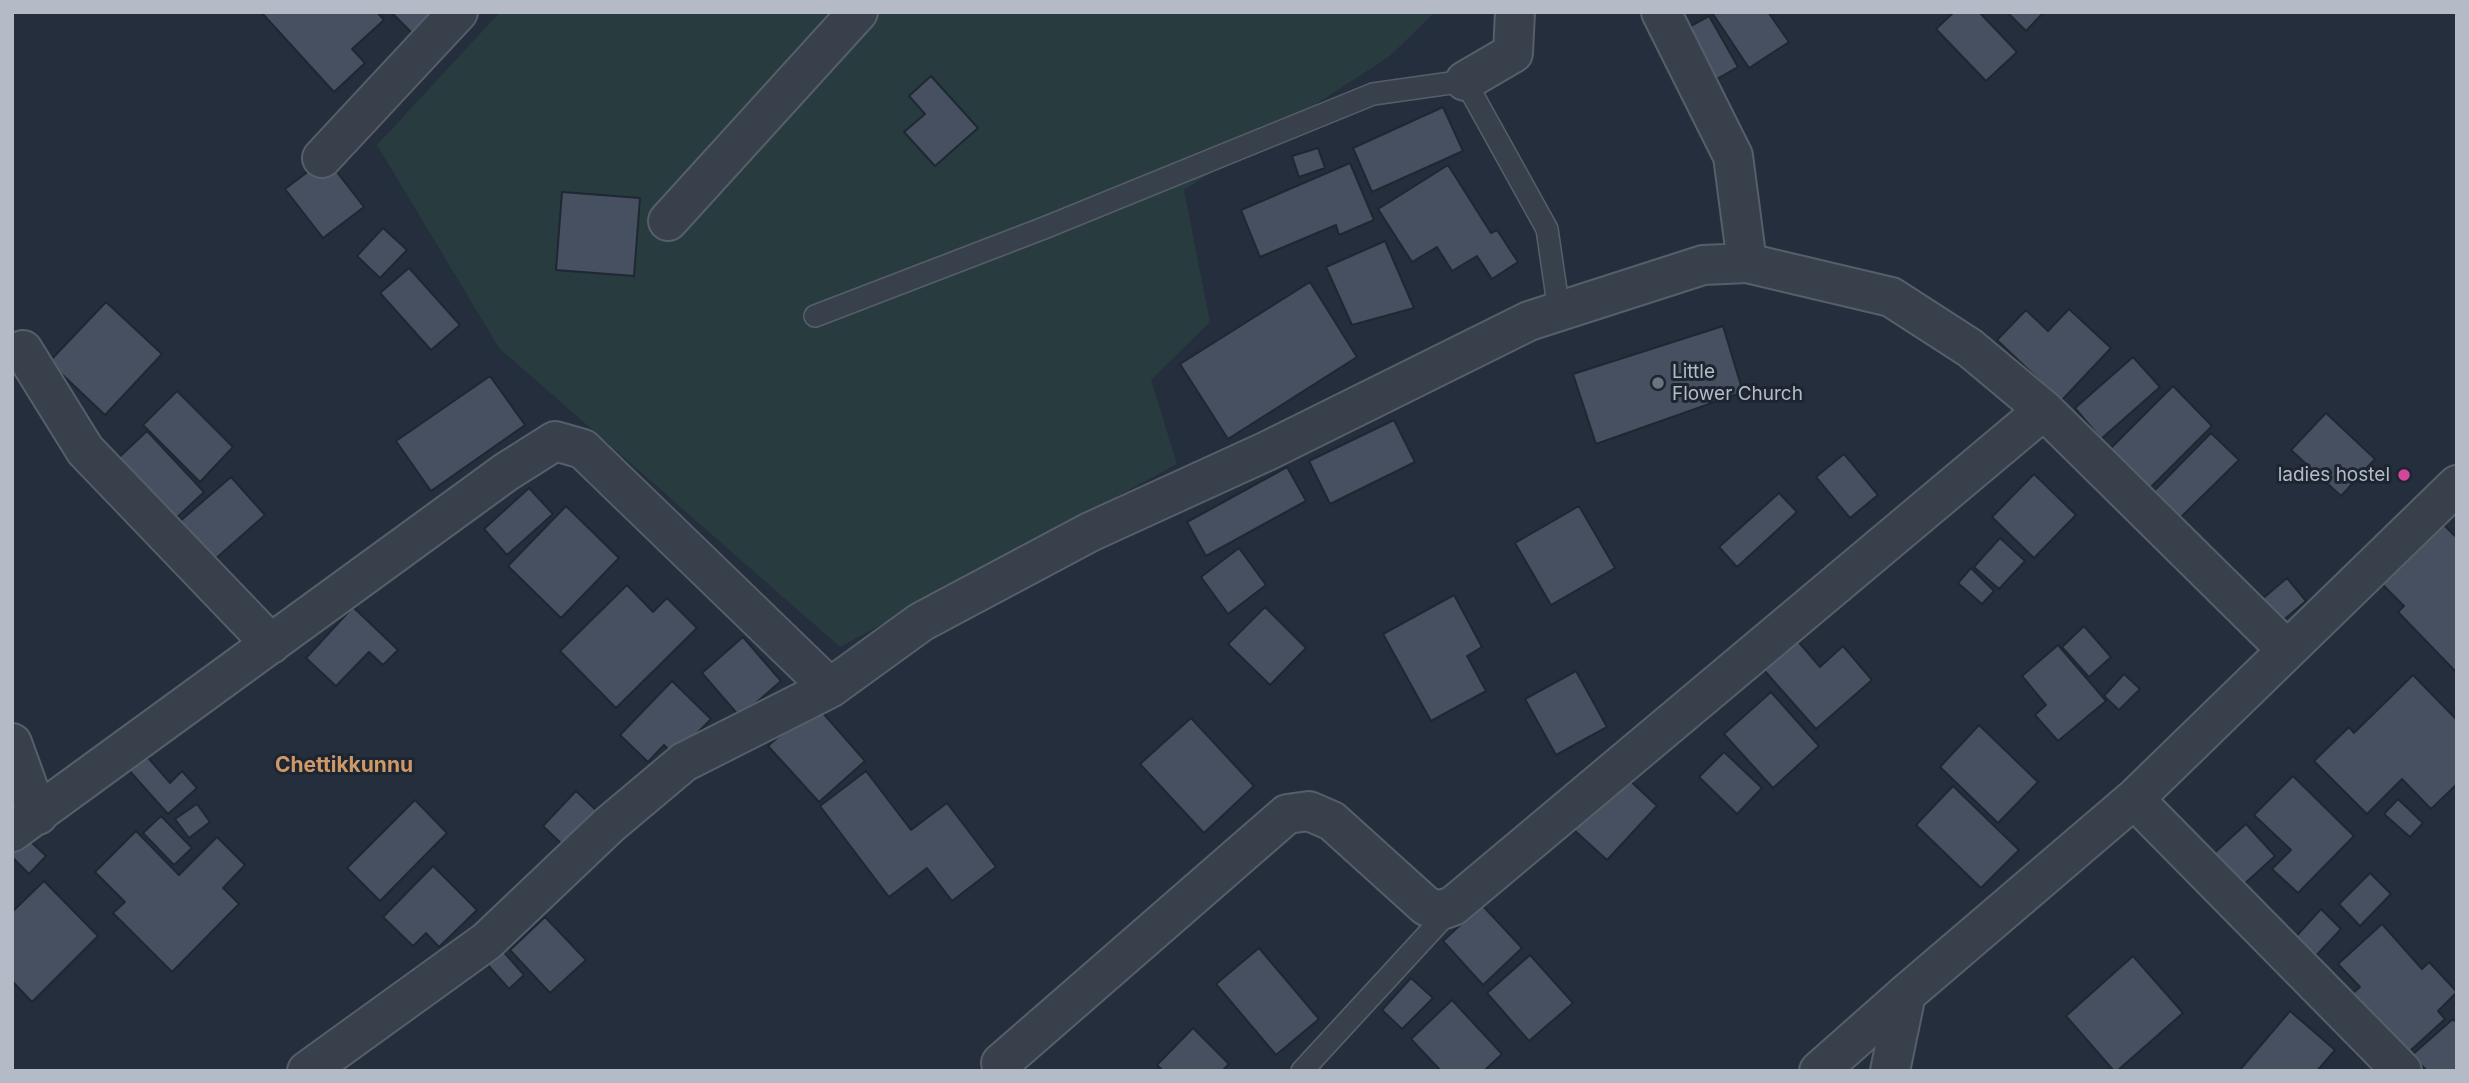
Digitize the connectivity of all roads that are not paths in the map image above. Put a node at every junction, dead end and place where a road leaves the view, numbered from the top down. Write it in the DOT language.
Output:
graph roads {
  1 [pos="458,12"];
  2 [pos="858,12"];
  3 [pos="1515,12"];
  4 [pos="1661,12"];
  5 [pos="1465,81"];
  6 [pos="322,158"];
  7 [pos="668,221"];
  8 [pos="1747,263"];
  9 [pos="1559,311"];
  10 [pos="816,316"];
  11 [pos="23,350"];
  12 [pos="2044,410"];
  13 [pos="2457,485"];
  14 [pos="271,644"];
  15 [pos="2287,650"];
  16 [pos="830,688"];
  17 [pos="12,743"];
  18 [pos="2134,799"];
  19 [pos="25,823"];
  20 [pos="1453,906"];
  21 [pos="1906,994"];
  22 [pos="1001,1063"];
  23 [pos="307,1071"];
  24 [pos="1302,1071"];
  25 [pos="1819,1071"];
  26 [pos="1889,1071"];
  27 [pos="2402,1071"];
  1 -- 6 [label="street"];
  2 -- 7 [label="street"];
  3 -- 5 [label="street"];
  4 -- 8 [label="street"];
  5 -- 9 [label="lane"];
  5 -- 10 [label="lane"];
  8 -- 9 [label="street"];
  8 -- 12 [label="street"];
  9 -- 16 [label="street"];
  11 -- 14 [label="street"];
  12 -- 15 [label="street"];
  12 -- 20 [label="street"];
  13 -- 15 [label="street"];
  14 -- 16 [label="street"];
  14 -- 19 [label="street"];
  15 -- 18 [label="street"];
  16 -- 23 [label="street"];
  17 -- 19 [label="street"];
  18 -- 21 [label="street"];
  18 -- 27 [label="street"];
  20 -- 22 [label="street"];
  20 -- 24 [label="lane"];
  21 -- 25 [label="street"];
  21 -- 26 [label="street"];
}
